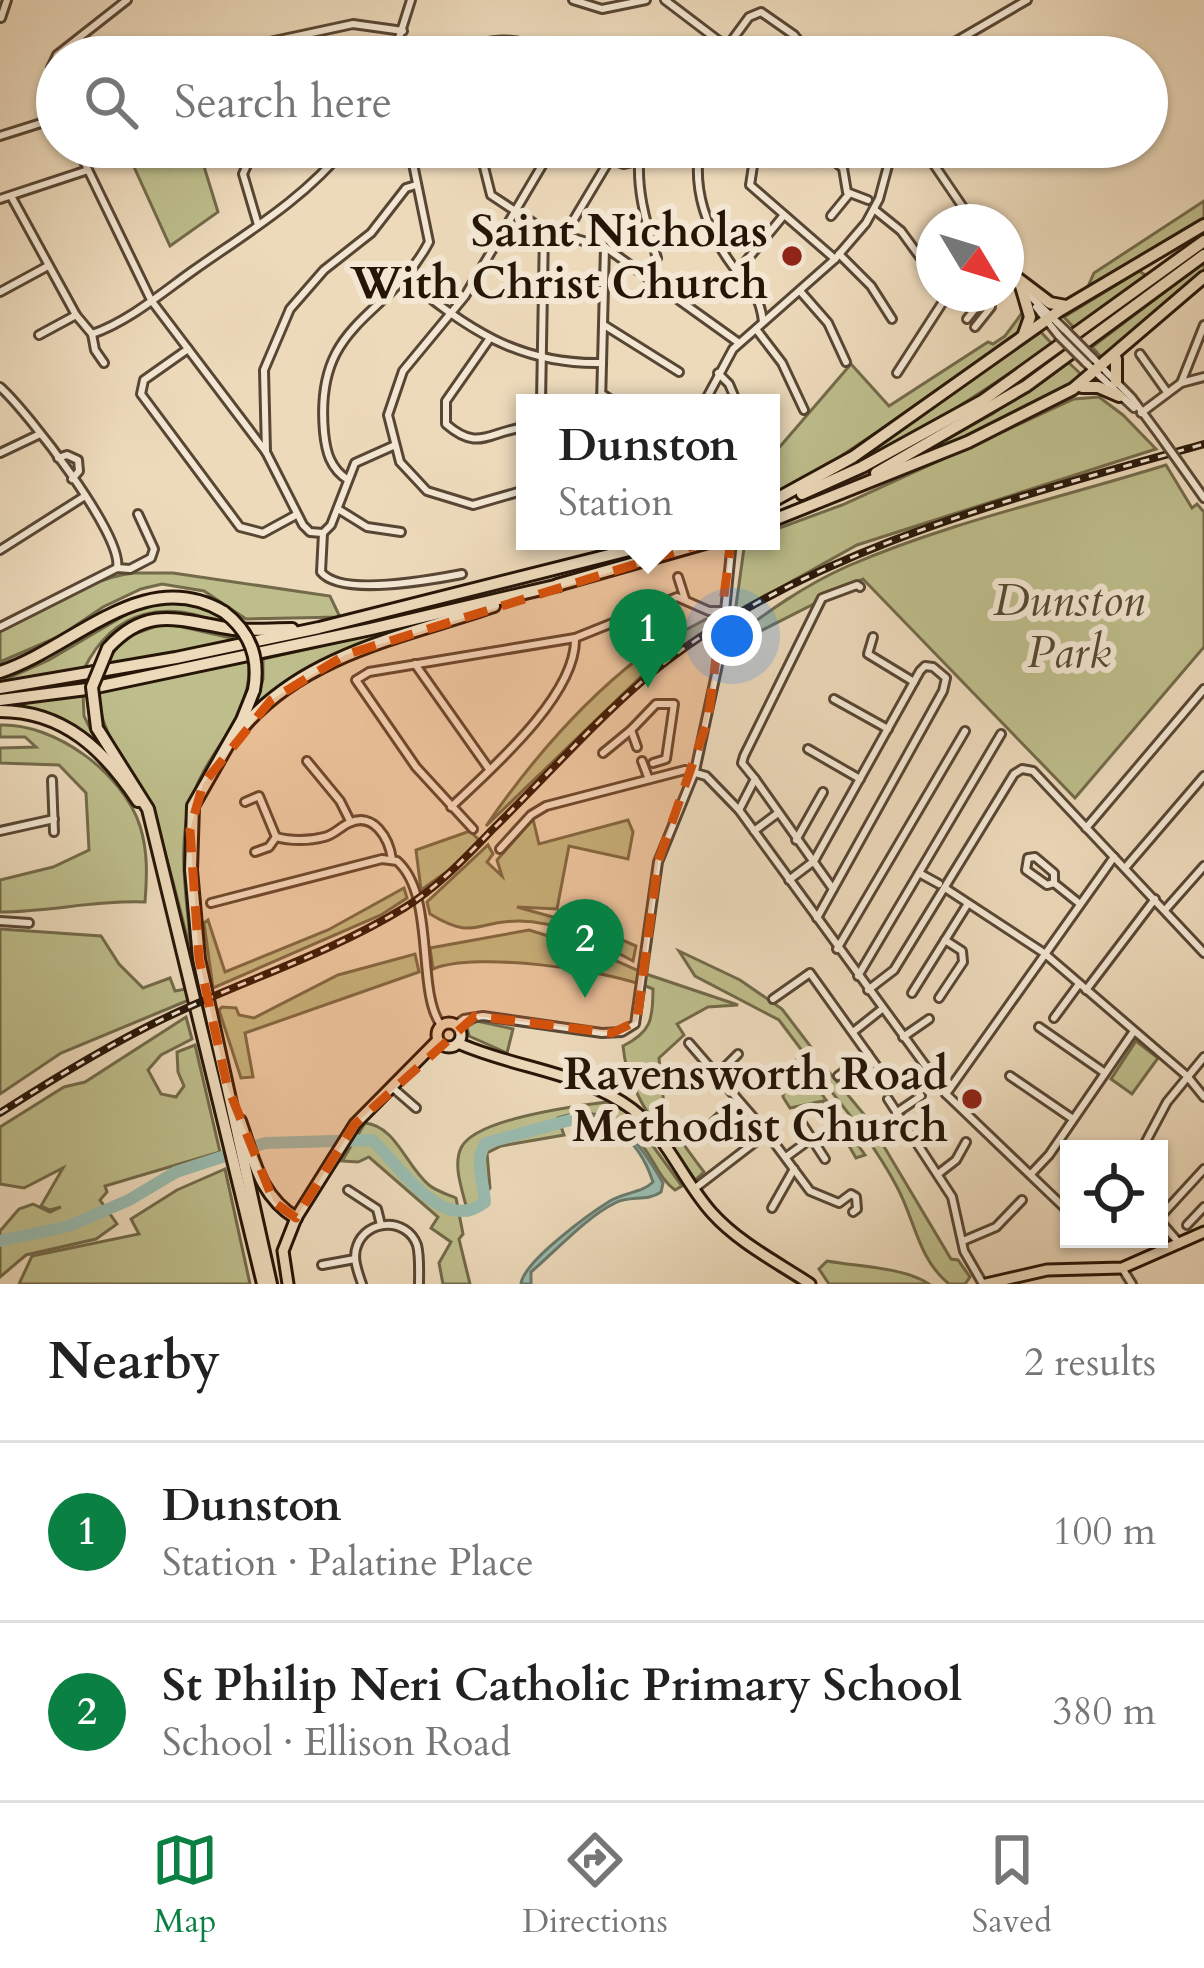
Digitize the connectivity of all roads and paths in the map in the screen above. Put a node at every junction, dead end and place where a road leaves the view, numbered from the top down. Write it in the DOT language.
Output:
graph roads {
  1 [pos="7,0"];
  2 [pos="128,0"];
  3 [pos="411,0"];
  4 [pos="573,0"];
  5 [pos="646,0"];
  6 [pos="665,0"];
  7 [pos="1027,0"];
  8 [pos="1,18"];
  9 [pos="403,31"];
  10 [pos="82,36"];
  11 [pos="297,36"];
  12 [pos="401,36"];
  13 [pos="712,36"];
  14 [pos="735,36"];
  15 [pos="796,36"];
  16 [pos="964,36"];
  17 [pos="0,119"];
  18 [pos="36,125"];
  19 [pos="2,136"];
  20 [pos="246,168"];
  21 [pos="328,168"];
  22 [pos="413,168"];
  23 [pos="484,168"];
  24 [pos="542,168"];
  25 [pos="605,168"];
  26 [pos="639,168"];
  27 [pos="698,168"];
  28 [pos="753,168"];
  29 [pos="843,168"];
  30 [pos="887,168"];
  31 [pos="936,168"];
  32 [pos="88,170"];
  33 [pos="416,184"];
  34 [pos="849,194"];
  35 [pos="10,196"];
  36 [pos="0,199"];
  37 [pos="868,200"];
  38 [pos="961,204"];
  39 [pos="875,210"];
  40 [pos="516,211"];
  41 [pos="784,215"];
  42 [pos="831,216"];
  43 [pos="1204,225"];
  44 [pos="258,226"];
  45 [pos="544,230"];
  46 [pos="564,236"];
  47 [pos="1204,242"];
  48 [pos="605,247"];
  49 [pos="916,252"];
  50 [pos="1204,255"];
  51 [pos="837,257"];
  52 [pos="48,266"];
  53 [pos="737,272"];
  54 [pos="644,274"];
  55 [pos="404,277"];
  56 [pos="1204,277"];
  57 [pos="1024,284"];
  58 [pos="800,291"];
  59 [pos="1024,291"];
  60 [pos="0,292"];
  61 [pos="152,300"];
  62 [pos="1024,305"];
  63 [pos="1071,305"];
  64 [pos="937,312"];
  65 [pos="972,312"];
  66 [pos="988,312"];
  67 [pos="76,315"];
  68 [pos="451,315"];
  69 [pos="968,319"];
  70 [pos="1049,319"];
  71 [pos="892,320"];
  72 [pos="604,325"];
  73 [pos="1204,325"];
  74 [pos="759,326"];
  75 [pos="975,327"];
  76 [pos="92,334"];
  77 [pos="39,335"];
  78 [pos="490,338"];
  79 [pos="739,343"];
  80 [pos="1014,346"];
  81 [pos="188,349"];
  82 [pos="1121,351"];
  83 [pos="1140,354"];
  84 [pos="1194,354"];
  85 [pos="542,358"];
  86 [pos="846,362"];
  87 [pos="1204,362"];
  88 [pos="104,363"];
  89 [pos="602,363"];
  90 [pos="1099,371"];
  91 [pos="679,372"];
  92 [pos="718,373"];
  93 [pos="897,374"];
  94 [pos="1204,376"];
  95 [pos="1116,382"];
  96 [pos="1181,383"];
  97 [pos="0,387"];
  98 [pos="1073,389"];
  99 [pos="1167,392"];
  100 [pos="541,394"];
  101 [pos="601,394"];
  102 [pos="708,394"];
  103 [pos="733,394"];
  104 [pos="1119,396"];
  105 [pos="804,410"];
  106 [pos="1139,412"];
  107 [pos="267,422"];
  108 [pos="249,428"];
  109 [pos="516,428"];
  110 [pos="40,434"];
  111 [pos="393,446"];
  112 [pos="266,452"];
  113 [pos="0,453"];
  114 [pos="58,458"];
  115 [pos="72,479"];
  116 [pos="348,480"];
  117 [pos="516,493"];
  118 [pos="85,496"];
  119 [pos="1204,498"];
  120 [pos="780,499"];
  121 [pos="780,500"];
  122 [pos="337,509"];
  123 [pos="138,514"];
  124 [pos="297,514"];
  125 [pos="792,514"];
  126 [pos="780,518"];
  127 [pos="401,532"];
  128 [pos="323,533"];
  129 [pos="0,550"];
  130 [pos="629,550"];
  131 [pos="680,550"];
  132 [pos="732,550"];
  133 [pos="117,568"];
  134 [pos="462,574"];
  135 [pos="679,577"];
  136 [pos="559,584"];
  137 [pos="860,587"];
  138 [pos="686,599"];
  139 [pos="725,611"];
  140 [pos="0,627"];
  141 [pos="319,628"];
  142 [pos="873,637"];
  143 [pos="575,638"];
  144 [pos="415,664"];
  145 [pos="0,672"];
  146 [pos="914,682"];
  147 [pos="0,688"];
  148 [pos="1204,689"];
  149 [pos="834,699"];
  150 [pos="0,700"];
  151 [pos="0,713"];
  152 [pos="631,730"];
  153 [pos="888,730"];
  154 [pos="965,731"];
  155 [pos="1001,734"];
  156 [pos="226,747"];
  157 [pos="638,747"];
  158 [pos="808,749"];
  159 [pos="603,753"];
  160 [pos="307,761"];
  161 [pos="642,761"];
  162 [pos="653,763"];
  163 [pos="490,770"];
  164 [pos="695,771"];
  165 [pos="1204,776"];
  166 [pos="648,778"];
  167 [pos="755,779"];
  168 [pos="860,779"];
  169 [pos="52,780"];
  170 [pos="823,792"];
  171 [pos="245,802"];
  172 [pos="451,807"];
  173 [pos="740,810"];
  174 [pos="776,814"];
  175 [pos="53,819"];
  176 [pos="350,822"];
  177 [pos="152,825"];
  178 [pos="1086,828"];
  179 [pos="473,829"];
  180 [pos="0,831"];
  181 [pos="754,831"];
  182 [pos="54,832"];
  183 [pos="276,837"];
  184 [pos="796,840"];
  185 [pos="500,849"];
  186 [pos="255,852"];
  187 [pos="1114,857"];
  188 [pos="392,860"];
  189 [pos="812,863"];
  190 [pos="1204,866"];
  191 [pos="1125,868"];
  192 [pos="919,873"];
  193 [pos="789,880"];
  194 [pos="1054,883"];
  195 [pos="942,886"];
  196 [pos="834,890"];
  197 [pos="1155,899"];
  198 [pos="211,903"];
  199 [pos="968,903"];
  200 [pos="1080,904"];
  201 [pos="1165,910"];
  202 [pos="816,920"];
  203 [pos="0,921"];
  204 [pos="29,923"];
  205 [pos="944,939"];
  206 [pos="837,949"];
  207 [pos="1044,953"];
  208 [pos="1204,953"];
  209 [pos="858,976"];
  210 [pos="1079,984"];
  211 [pos="868,990"];
  212 [pos="1087,990"];
  213 [pos="912,993"];
  214 [pos="939,998"];
  215 [pos="773,1000"];
  216 [pos="882,1009"];
  217 [pos="1054,1018"];
  218 [pos="929,1019"];
  219 [pos="441,1025"];
  220 [pos="456,1025"];
  221 [pos="1039,1027"];
  222 [pos="1134,1031"];
  223 [pos="853,1032"];
  224 [pos="903,1037"];
  225 [pos="438,1040"];
  226 [pos="458,1043"];
  227 [pos="689,1043"];
  228 [pos="739,1054"];
  229 [pos="868,1054"];
  230 [pos="1204,1057"];
  231 [pos="1106,1074"];
  232 [pos="717,1075"];
  233 [pos="838,1076"];
  234 [pos="1010,1076"];
  235 [pos="1187,1076"];
  236 [pos="885,1078"];
  237 [pos="391,1086"];
  238 [pos="946,1094"];
  239 [pos="921,1096"];
  240 [pos="1204,1097"];
  241 [pos="888,1099"];
  242 [pos="738,1100"];
  243 [pos="416,1108"];
  244 [pos="896,1112"];
  245 [pos="799,1119"];
  246 [pos="1073,1119"];
  247 [pos="714,1122"];
  248 [pos="767,1133"];
  249 [pos="812,1138"];
  250 [pos="1146,1140"];
  251 [pos="239,1142"];
  252 [pos="966,1142"];
  253 [pos="786,1156"];
  254 [pos="825,1159"];
  255 [pos="795,1168"];
  256 [pos="1204,1169"];
  257 [pos="246,1171"];
  258 [pos="938,1174"];
  259 [pos="1031,1174"];
  260 [pos="348,1190"];
  261 [pos="694,1190"];
  262 [pos="1022,1200"];
  263 [pos="1060,1203"];
  264 [pos="1204,1207"];
  265 [pos="772,1208"];
  266 [pos="1168,1209"];
  267 [pos="853,1212"];
  268 [pos="296,1218"];
  269 [pos="381,1225"];
  270 [pos="1187,1225"];
  271 [pos="1168,1230"];
  272 [pos="1203,1235"];
  273 [pos="962,1241"];
  274 [pos="1180,1244"];
  275 [pos="355,1259"];
  276 [pos="322,1265"];
  277 [pos="1122,1268"];
  278 [pos="267,1284"];
  279 [pos="288,1284"];
  280 [pos="362,1284"];
  281 [pos="418,1284"];
  282 [pos="810,1284"];
  283 [pos="985,1284"];
  284 [pos="1132,1284"];
  1 -- 8 [label="street"];
  2 -- 10 [label="street"];
  3 -- 9 [label="street"];
  4 -- 5 [label="street"];
  6 -- 13 [label="street"];
  7 -- 16 [label="street"];
  9 -- 11 [label="street"];
  9 -- 12 [label="street"];
  14 -- 15 [label="street"];
  17 -- 19 [label="street"];
  18 -- 19 [label="street"];
  20 -- 44 [label="street"];
  21 -- 44 [label="street"];
  22 -- 33 [label="street"];
  23 -- 40 [label="street"];
  24 -- 40 [label="street"];
  25 -- 46 [label="street"];
  26 -- 54 [label="street"];
  27 -- 53 [label="street"];
  28 -- 41 [label="street"];
  29 -- 34 [label="street"];
  30 -- 39 [label="street"];
  31 -- 38 [label="street"];
  32 -- 35 [label="street"];
  32 -- 61 [label="street"];
  33 -- 55 [label="street"];
  33 -- 107 [label="street"];
  34 -- 37 [label="street"];
  34 -- 42 [label="street"];
  35 -- 36 [label="street"];
  35 -- 52 [label="street"];
  39 -- 49 [label="street"];
  39 -- 51 [label="street"];
  40 -- 45 [label="street"];
  40 -- 68 [label="street"];
  41 -- 51 [label="street"];
  41 -- 53 [label="street"];
  43 -- 63 [label="highway"];
  44 -- 61 [label="street"];
  45 -- 46 [label="street"];
  45 -- 85 [label="street"];
  46 -- 48 [label="street"];
  47 -- 121 [label="highway"];
  48 -- 54 [label="street"];
  48 -- 72 [label="street"];
  50 -- 125 [label="highway"];
  51 -- 58 [label="street"];
  51 -- 71 [label="street"];
  52 -- 60 [label="street"];
  52 -- 67 [label="street"];
  53 -- 74 [label="street"];
  54 -- 79 [label="street"];
  55 -- 68 [label="street"];
  55 -- 116 [label="street"];
  56 -- 82 [label="highway"];
  57 -- 63 [label="highway"];
  58 -- 74 [label="street"];
  58 -- 86 [label="street"];
  59 -- 70 [label="street"];
  61 -- 76 [label="street"];
  61 -- 81 [label="street"];
  62 -- 80 [label="highway"];
  63 -- 70 [label="highway"];
  64 -- 93 [label="street"];
  65 -- 69 [label="street"];
  66 -- 75 [label="street"];
  67 -- 76 [label="street"];
  67 -- 77 [label="street"];
  68 -- 78 [label="street"];
  68 -- 111 [label="street"];
  70 -- 80 [label="highway"];
  70 -- 90 [label="street, bridge"];
  72 -- 89 [label="street"];
  72 -- 91 [label="street"];
  73 -- 84 [label="street"];
  74 -- 79 [label="street"];
  74 -- 105 [label="street"];
  76 -- 88 [label="street"];
  78 -- 85 [label="street"];
  78 -- 109 [label="street"];
  79 -- 92 [label="street"];
  80 -- 120 [label="highway"];
  81 -- 108 [label="street"];
  81 -- 124 [label="street"];
  82 -- 90 [label="highway"];
  82 -- 95 [label="highway"];
  83 -- 99 [label="street"];
  84 -- 87 [label="street"];
  84 -- 96 [label="street"];
  85 -- 89 [label="street"];
  85 -- 100 [label="street"];
  89 -- 101 [label="street"];
  90 -- 95 [label="street"];
  90 -- 98 [label="highway"];
  90 -- 104 [label="street"];
  92 -- 102 [label="street"];
  92 -- 103 [label="street"];
  94 -- 96 [label="street"];
  95 -- 106 [label="street"];
  96 -- 99 [label="street"];
  97 -- 110 [label="street"];
  98 -- 104 [label="highway"];
  98 -- 125 [label="highway"];
  99 -- 106 [label="street"];
  104 -- 106 [label="street"];
  106 -- 119 [label="street, bridge"];
  107 -- 108 [label="street"];
  107 -- 112 [label="street"];
  108 -- 112 [label="street"];
  110 -- 113 [label="street"];
  110 -- 114 [label="street"];
  111 -- 116 [label="street"];
  111 -- 117 [label="street"];
  112 -- 124 [label="street"];
  114 -- 115 [label="street"];
  114 -- 115 [label="street"];
  115 -- 118 [label="street"];
  116 -- 122 [label="street"];
  118 -- 129 [label="street"];
  118 -- 133 [label="street"];
  122 -- 127 [label="street"];
  122 -- 128 [label="street"];
  123 -- 133 [label="street"];
  124 -- 128 [label="street"];
  125 -- 126 [label="highway"];
  128 -- 134 [label="street"];
  130 -- 141 [label="highway"];
  131 -- 136 [label="highway"];
  132 -- 139 [label="street"];
  133 -- 140 [label="street"];
  135 -- 138 [label="street"];
  136 -- 150 [label="highway"];
  136 -- 156 [label="highway"];
  137 -- 167 [label="street"];
  138 -- 139 [label="street"];
  138 -- 143 [label="street"];
  139 -- 164 [label="street, bridge"];
  141 -- 147 [label="highway"];
  141 -- 177 [label="highway, bridge"];
  142 -- 146 [label="street"];
  143 -- 144 [label="street"];
  143 -- 163 [label="street"];
  144 -- 163 [label="street"];
  144 -- 172 [label="street"];
  145 -- 156 [label="highway, bridge"];
  146 -- 153 [label="street"];
  146 -- 196 [label="street"];
  148 -- 178 [label="street"];
  149 -- 153 [label="street"];
  151 -- 177 [label="highway"];
  152 -- 157 [label="street"];
  152 -- 159 [label="street"];
  152 -- 162 [label="street"];
  153 -- 168 [label="street"];
  154 -- 206 [label="street"];
  155 -- 192 [label="street"];
  156 -- 251 [label="highway"];
  158 -- 168 [label="street"];
  160 -- 176 [label="street"];
  161 -- 166 [label="street"];
  163 -- 172 [label="street"];
  164 -- 166 [label="street"];
  164 -- 173 [label="street"];
  164 -- 220 [label="street"];
  165 -- 191 [label="street"];
  166 -- 185 [label="street"];
  167 -- 173 [label="street"];
  167 -- 174 [label="street"];
  168 -- 189 [label="street"];
  169 -- 175 [label="street"];
  170 -- 184 [label="street"];
  171 -- 183 [label="street"];
  172 -- 179 [label="street"];
  173 -- 181 [label="street"];
  174 -- 181 [label="street"];
  174 -- 184 [label="street"];
  175 -- 180 [label="street"];
  175 -- 182 [label="street"];
  176 -- 183 [label="street"];
  176 -- 188 [label="street"];
  177 -- 251 [label="highway"];
  178 -- 187 [label="street"];
  178 -- 195 [label="street"];
  181 -- 193 [label="street"];
  183 -- 186 [label="street"];
  184 -- 189 [label="street"];
  187 -- 191 [label="street"];
  187 -- 200 [label="street"];
  188 -- 198 [label="street"];
  188 -- 219 [label="street"];
  189 -- 193 [label="street"];
  189 -- 196 [label="street"];
  190 -- 201 [label="street"];
  191 -- 197 [label="street"];
  192 -- 195 [label="street"];
  192 -- 209 [label="street"];
  193 -- 202 [label="street"];
  194 -- 194 [label="street"];
  194 -- 200 [label="street"];
  195 -- 199 [label="street"];
  195 -- 211 [label="street"];
  196 -- 202 [label="street"];
  197 -- 201 [label="street"];
  197 -- 212 [label="street"];
  199 -- 205 [label="street"];
  199 -- 207 [label="street"];
  200 -- 207 [label="street"];
  201 -- 208 [label="street"];
  202 -- 206 [label="street"];
  203 -- 204 [label="street"];
  205 -- 213 [label="street"];
  205 -- 214 [label="street"];
  206 -- 209 [label="street"];
  207 -- 210 [label="street"];
  207 -- 238 [label="street"];
  209 -- 211 [label="street"];
  210 -- 212 [label="street"];
  210 -- 217 [label="street"];
  211 -- 216 [label="street"];
  212 -- 222 [label="street"];
  215 -- 223 [label="street"];
  216 -- 223 [label="street"];
  216 -- 224 [label="street"];
  218 -- 224 [label="street"];
  219 -- 220 [label="main road"];
  219 -- 225 [label="main road"];
  220 -- 226 [label="main road"];
  221 -- 231 [label="street"];
  222 -- 231 [label="street"];
  222 -- 235 [label="street"];
  223 -- 229 [label="street"];
  224 -- 238 [label="street"];
  225 -- 226 [label="main road"];
  225 -- 237 [label="main road"];
  226 -- 261 [label="main road"];
  227 -- 232 [label="street"];
  228 -- 232 [label="street"];
  229 -- 233 [label="street"];
  229 -- 236 [label="street"];
  230 -- 235 [label="street"];
  231 -- 246 [label="street"];
  232 -- 242 [label="street"];
  234 -- 246 [label="street"];
  235 -- 240 [label="street"];
  235 -- 250 [label="street"];
  237 -- 243 [label="street"];
  237 -- 268 [label="main road"];
  238 -- 259 [label="street"];
  239 -- 244 [label="street"];
  241 -- 244 [label="street"];
  242 -- 247 [label="street"];
  242 -- 248 [label="street"];
  244 -- 258 [label="street"];
  245 -- 249 [label="street"];
  246 -- 259 [label="street"];
  248 -- 253 [label="street"];
  248 -- 261 [label="street"];
  249 -- 253 [label="street"];
  249 -- 254 [label="street"];
  251 -- 257 [label="highway"];
  252 -- 258 [label="street"];
  253 -- 255 [label="street"];
  255 -- 265 [label="street"];
  255 -- 267 [label="street"];
  256 -- 266 [label="street"];
  257 -- 268 [label="highway"];
  257 -- 278 [label="highway"];
  258 -- 273 [label="street"];
  259 -- 263 [label="street"];
  260 -- 269 [label="street"];
  261 -- 282 [label="main road"];
  262 -- 273 [label="street"];
  264 -- 270 [label="street"];
  268 -- 279 [label="main road"];
  269 -- 275 [label="street"];
  269 -- 281 [label="street"];
  271 -- 274 [label="street"];
  272 -- 274 [label="main road"];
  273 -- 283 [label="street"];
  274 -- 277 [label="main road"];
  275 -- 276 [label="street"];
  275 -- 280 [label="street"];
  277 -- 283 [label="main road"];
  277 -- 284 [label="street"];
}
